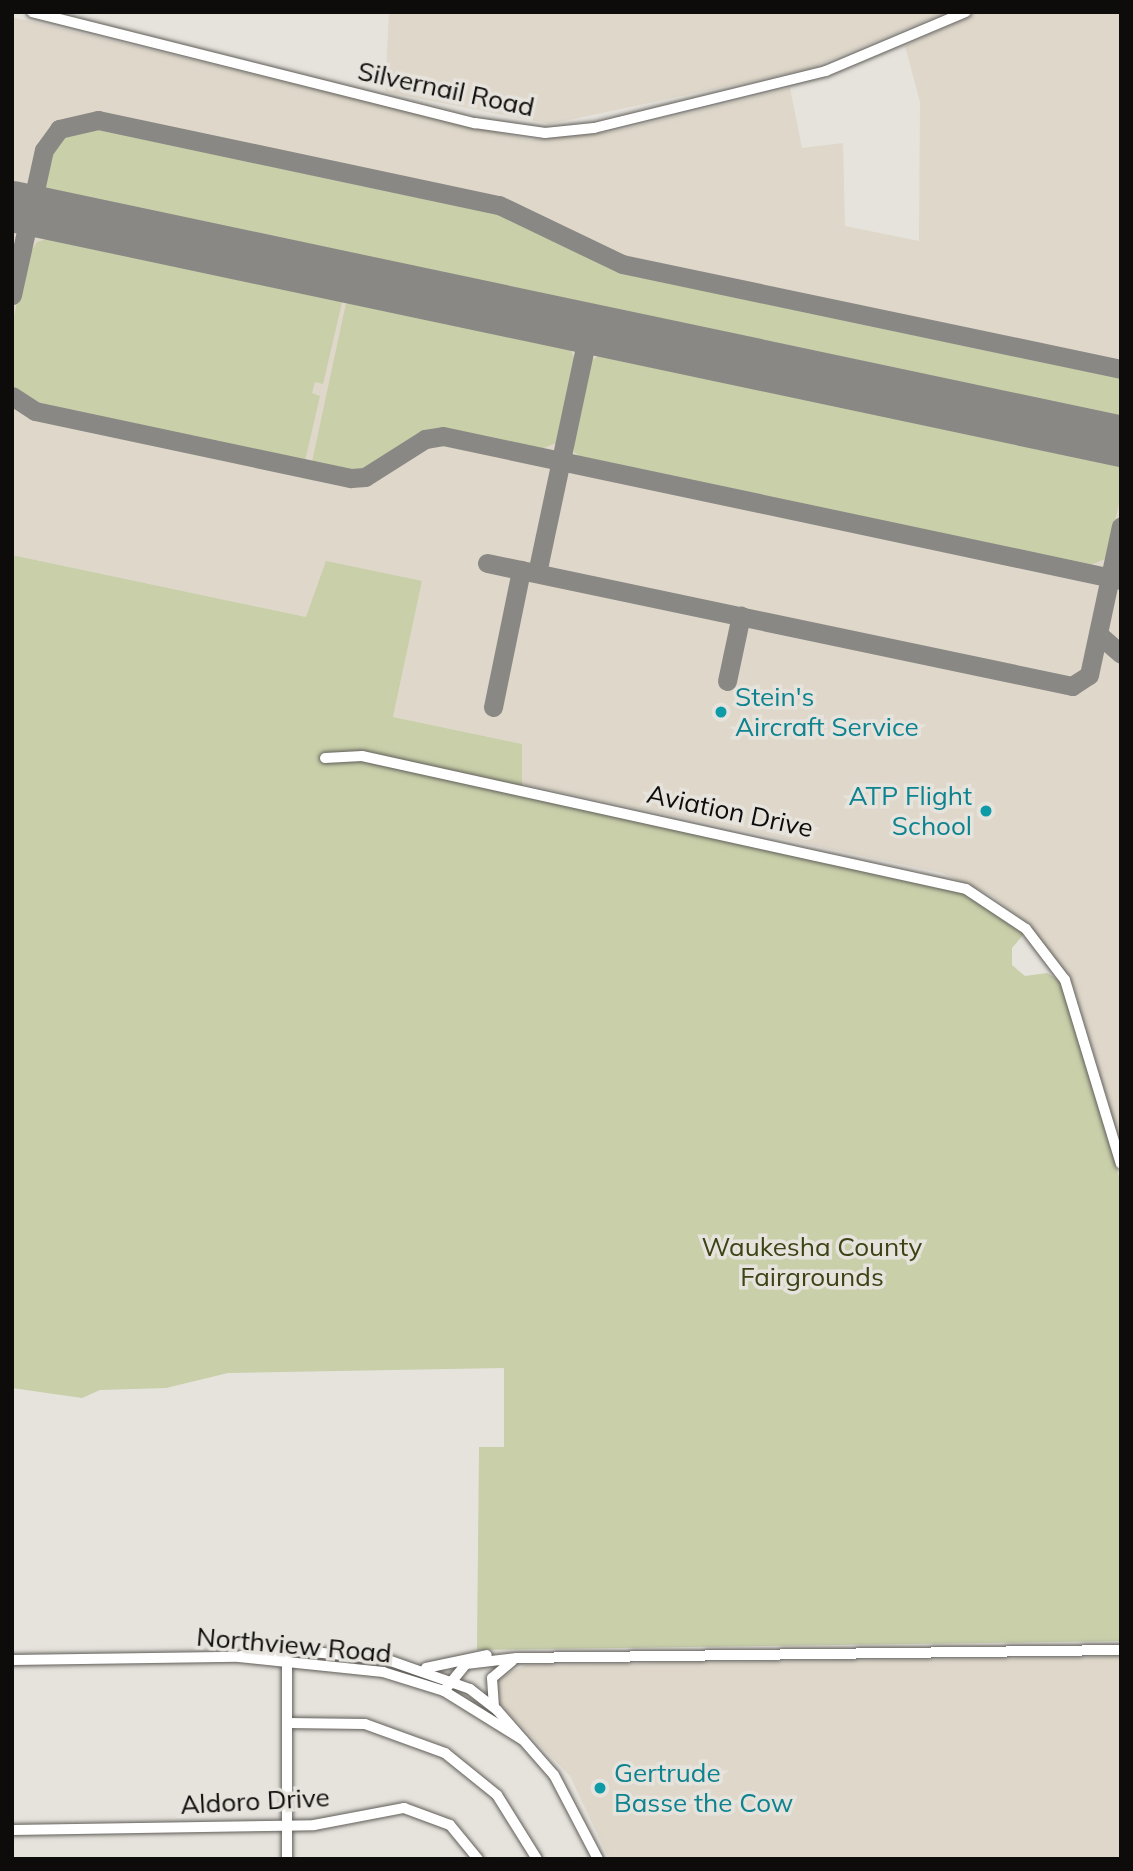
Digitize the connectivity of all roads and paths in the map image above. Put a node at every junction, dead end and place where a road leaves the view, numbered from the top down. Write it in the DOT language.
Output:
graph roads {
  1 [pos="32,12"];
  2 [pos="966,12"];
  3 [pos="325,758"];
  4 [pos="1121,1164"];
  5 [pos="1121,1650"];
  6 [pos="288,1651"];
  7 [pos="470,1655"];
  8 [pos="239,1657"];
  9 [pos="517,1658"];
  10 [pos="12,1660"];
  11 [pos="287,1664"];
  12 [pos="422,1668"];
  13 [pos="450,1679"];
  14 [pos="444,1691"];
  15 [pos="494,1707"];
  16 [pos="288,1723"];
  17 [pos="523,1740"];
  18 [pos="290,1826"];
  19 [pos="12,1830"];
  20 [pos="287,1859"];
  21 [pos="478,1859"];
  22 [pos="537,1859"];
  23 [pos="598,1859"];
  1 -- 2 [label="street, Silvernail Road"];
  3 -- 4 [label="street, Aviation Drive"];
  5 -- 9 [label="street"];
  6 -- 8 [label="street"];
  6 -- 11 [label="street"];
  6 -- 12 [label="street"];
  7 -- 9 [label="street"];
  7 -- 12 [label="street"];
  7 -- 13 [label="street"];
  8 -- 10 [label="street, Northview Road"];
  8 -- 11 [label="street, Northview Road"];
  9 -- 13 [label="street"];
  9 -- 15 [label="street"];
  11 -- 14 [label="street, Northview Road"];
  11 -- 16 [label="street"];
  12 -- 13 [label="street"];
  13 -- 14 [label="street"];
  13 -- 15 [label="street"];
  14 -- 17 [label="street, Northview Road"];
  15 -- 17 [label="street"];
  16 -- 18 [label="street"];
  16 -- 22 [label="street"];
  17 -- 23 [label="street"];
  18 -- 19 [label="street, Aldoro Drive"];
  18 -- 20 [label="street"];
  18 -- 21 [label="street, Aldoro Drive"];
}
